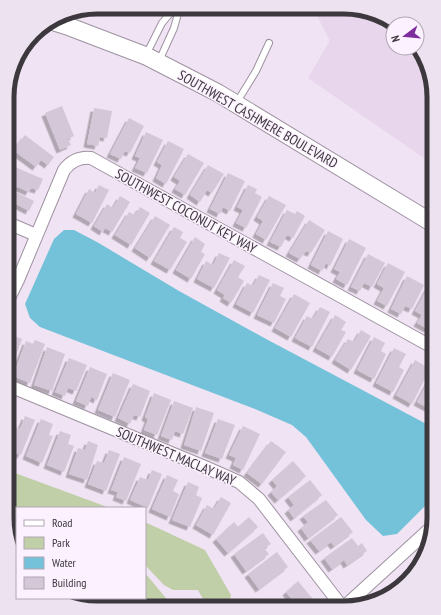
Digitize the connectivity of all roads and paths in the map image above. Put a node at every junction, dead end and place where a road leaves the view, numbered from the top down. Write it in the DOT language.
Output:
graph roads {
  1 [pos="170,14"];
  2 [pos="178,14"];
  3 [pos="58,23"];
  4 [pos="269,43"];
  5 [pos="152,60"];
  6 [pos="236,104"];
  7 [pos="427,220"];
  8 [pos="14,226"];
  9 [pos="36,235"];
  10 [pos="14,288"];
  11 [pos="427,344"];
  12 [pos="14,388"];
  13 [pos="425,533"];
  14 [pos="338,601"];
  15 [pos="351,601"];
  1 -- 5 [label="lane"];
  2 -- 5 [label="lane"];
  3 -- 5 [label="street, SOUTHWEST CASHMERE BOULEVARD"];
  4 -- 6 [label="lane"];
  5 -- 6 [label="street, SOUTHWEST CASHMERE BOULEVARD"];
  6 -- 7 [label="street, SOUTHWEST CASHMERE BOULEVARD"];
  8 -- 9 [label="street"];
  9 -- 10 [label="street, SOUTHWEST COCONUT KEY WAY"];
  9 -- 11 [label="street, SOUTHWEST COCONUT KEY WAY"];
  12 -- 14 [label="street, SOUTHWEST MACLAY WAY"];
  13 -- 15 [label="street"];
}
